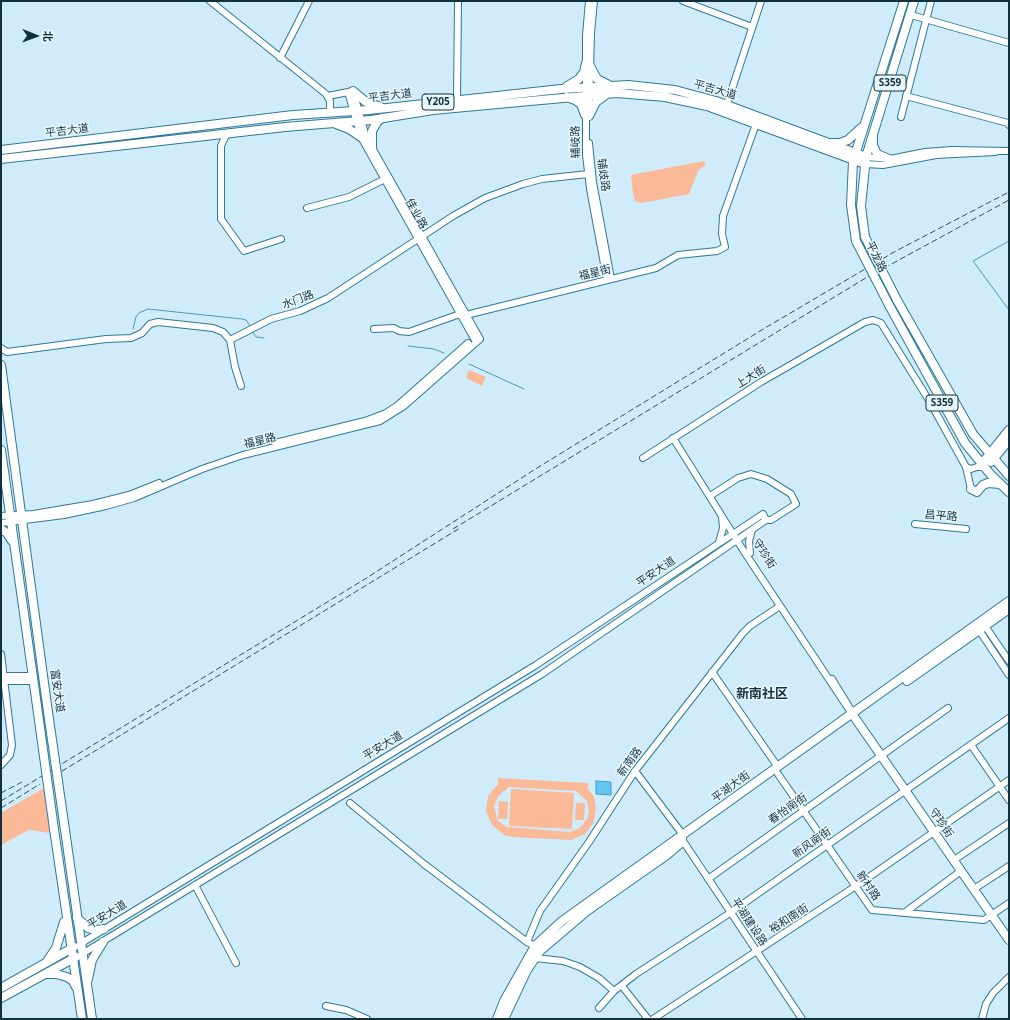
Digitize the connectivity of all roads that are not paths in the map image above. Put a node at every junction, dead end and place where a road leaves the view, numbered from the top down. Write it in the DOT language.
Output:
graph roads {
  1 [pos="210,1"];
  2 [pos="309,1"];
  3 [pos="458,1"];
  4 [pos="589,1"];
  5 [pos="594,1"];
  6 [pos="683,1"];
  7 [pos="761,1"];
  8 [pos="904,1"];
  9 [pos="914,1"];
  10 [pos="931,1"];
  11 [pos="911,15"];
  12 [pos="926,20"];
  13 [pos="752,27"];
  14 [pos="1009,43"];
  15 [pos="280,58"];
  16 [pos="588,64"];
  17 [pos="611,89"];
  18 [pos="588,91"];
  19 [pos="350,92"];
  20 [pos="563,93"];
  21 [pos="328,96"];
  22 [pos="906,96"];
  23 [pos="457,100"];
  24 [pos="726,104"];
  25 [pos="400,106"];
  26 [pos="386,108"];
  27 [pos="355,111"];
  28 [pos="330,112"];
  29 [pos="314,113"];
  30 [pos="401,115"];
  31 [pos="587,116"];
  32 [pos="900,117"];
  33 [pos="382,118"];
  34 [pos="358,121"];
  35 [pos="865,122"];
  36 [pos="327,123"];
  37 [pos="315,124"];
  38 [pos="756,124"];
  39 [pos="1009,125"];
  40 [pos="229,133"];
  41 [pos="212,135"];
  42 [pos="873,135"];
  43 [pos="361,137"];
  44 [pos="828,142"];
  45 [pos="221,146"];
  46 [pos="372,147"];
  47 [pos="4,149"];
  48 [pos="1000,151"];
  49 [pos="1009,151"];
  50 [pos="854,157"];
  51 [pos="888,159"];
  52 [pos="1,160"];
  53 [pos="865,160"];
  54 [pos="588,174"];
  55 [pos="385,179"];
  56 [pos="307,208"];
  57 [pos="281,239"];
  58 [pos="421,239"];
  59 [pos="609,280"];
  60 [pos="463,315"];
  61 [pos="374,329"];
  62 [pos="477,338"];
  63 [pos="230,340"];
  64 [pos="1,348"];
  65 [pos="1,365"];
  66 [pos="1,369"];
  67 [pos="241,386"];
  68 [pos="1009,430"];
  69 [pos="674,438"];
  70 [pos="1009,440"];
  71 [pos="2,454"];
  72 [pos="991,456"];
  73 [pos="14,457"];
  74 [pos="643,458"];
  75 [pos="982,466"];
  76 [pos="966,467"];
  77 [pos="1009,476"];
  78 [pos="1001,485"];
  79 [pos="6,486"];
  80 [pos="974,490"];
  81 [pos="1009,492"];
  82 [pos="710,496"];
  83 [pos="1,504"];
  84 [pos="721,513"];
  85 [pos="1,516"];
  86 [pos="10,518"];
  87 [pos="22,518"];
  88 [pos="766,520"];
  89 [pos="1,522"];
  90 [pos="915,524"];
  91 [pos="966,528"];
  92 [pos="1,529"];
  93 [pos="752,530"];
  94 [pos="735,532"];
  95 [pos="739,539"];
  96 [pos="718,544"];
  97 [pos="14,546"];
  98 [pos="724,550"];
  99 [pos="748,553"];
  100 [pos="28,565"];
  101 [pos="17,566"];
  102 [pos="1009,601"];
  103 [pos="780,606"];
  104 [pos="1009,609"];
  105 [pos="981,626"];
  106 [pos="1,654"];
  107 [pos="1009,661"];
  108 [pos="712,672"];
  109 [pos="1009,675"];
  110 [pos="3,678"];
  111 [pos="33,679"];
  112 [pos="508,682"];
  113 [pos="513,691"];
  114 [pos="948,708"];
  115 [pos="853,715"];
  116 [pos="1009,718"];
  117 [pos="971,745"];
  118 [pos="881,756"];
  119 [pos="1,765"];
  120 [pos="778,770"];
  121 [pos="635,771"];
  122 [pos="1009,780"];
  123 [pos="1000,787"];
  124 [pos="905,791"];
  125 [pos="1009,800"];
  126 [pos="350,803"];
  127 [pos="803,810"];
  128 [pos="1009,823"];
  129 [pos="934,832"];
  130 [pos="683,838"];
  131 [pos="827,845"];
  132 [pos="954,860"];
  133 [pos="1009,866"];
  134 [pos="961,871"];
  135 [pos="708,878"];
  136 [pos="195,885"];
  137 [pos="856,886"];
  138 [pos="974,889"];
  139 [pos="1009,903"];
  140 [pos="65,913"];
  141 [pos="730,913"];
  142 [pos="904,913"];
  143 [pos="992,915"];
  144 [pos="77,917"];
  145 [pos="104,929"];
  146 [pos="1009,940"];
  147 [pos="103,942"];
  148 [pos="527,942"];
  149 [pos="80,944"];
  150 [pos="536,946"];
  151 [pos="71,949"];
  152 [pos="756,952"];
  153 [pos="82,954"];
  154 [pos="535,958"];
  155 [pos="72,959"];
  156 [pos="45,963"];
  157 [pos="236,963"];
  158 [pos="44,975"];
  159 [pos="1009,977"];
  160 [pos="622,986"];
  161 [pos="1,988"];
  162 [pos="76,988"];
  163 [pos="87,988"];
  164 [pos="614,991"];
  165 [pos="1,998"];
  166 [pos="326,1006"];
  167 [pos="599,1008"];
  168 [pos="503,1018"];
  169 [pos="82,1019"];
  170 [pos="92,1019"];
  171 [pos="366,1019"];
  172 [pos="648,1019"];
  173 [pos="653,1019"];
  174 [pos="802,1019"];
  175 [pos="982,1019"];
  1 -- 15 [label="street"];
  2 -- 15 [label="street"];
  3 -- 23 [label="street"];
  4 -- 16 [label="street"];
  5 -- 16 [label="street"];
  6 -- 13 [label="street"];
  7 -- 13 [label="street"];
  8 -- 35 [label="main road, 平龙路 / S359"];
  9 -- 11 [label="main road, 平龙路 / S359"];
  10 -- 12 [label="street"];
  11 -- 12 [label="street"];
  11 -- 42 [label="main road, 平龙路 / S359"];
  12 -- 14 [label="street"];
  12 -- 22 [label="street"];
  13 -- 24 [label="street"];
  15 -- 21 [label="street"];
  16 -- 17 [label="main road"];
  16 -- 18 [label="street"];
  16 -- 20 [label="main road"];
  17 -- 18 [label="main road, 平吉大道 / Y205"];
  17 -- 24 [label="main road, 平吉大道 / Y205"];
  17 -- 31 [label="main road"];
  17 -- 38 [label="main road, 平吉大道 / Y205"];
  18 -- 20 [label="main road, 平吉大道 / Y205"];
  18 -- 31 [label="street, 辅岐路"];
  19 -- 21 [label="street"];
  19 -- 26 [label="main road"];
  19 -- 27 [label="street, 佳业路"];
  20 -- 23 [label="main road, 平吉大道 / Y205"];
  20 -- 30 [label="main road, 平吉大道 / Y205"];
  20 -- 31 [label="main road"];
  21 -- 28 [label="street"];
  22 -- 32 [label="street"];
  22 -- 39 [label="street"];
  23 -- 25 [label="main road, 平吉大道 / Y205"];
  24 -- 44 [label="main road, 平吉大道 / Y205"];
  25 -- 26 [label="main road, 平吉大道 / Y205"];
  25 -- 30 [label="main road"];
  26 -- 27 [label="main road, 平吉大道 / Y205"];
  27 -- 28 [label="main road, 平吉大道 / Y205"];
  27 -- 34 [label="street, 佳业路"];
  28 -- 29 [label="main road, 平吉大道 / Y205"];
  29 -- 37 [label="main road"];
  29 -- 47 [label="main road, 平吉大道 / Y205"];
  30 -- 33 [label="main road, 平吉大道 / Y205"];
  31 -- 54 [label="street, 辅岐路"];
  31 -- 59 [label="street, 辅歧路"];
  33 -- 34 [label="main road, 平吉大道 / Y205"];
  33 -- 46 [label="main road"];
  34 -- 36 [label="main road, 平吉大道 / Y205"];
  34 -- 43 [label="street, 佳业路"];
  34 -- 46 [label="street, 佳业路"];
  35 -- 44 [label="main road"];
  35 -- 50 [label="main road, 平龙路 / S359"];
  36 -- 37 [label="main road, 平吉大道 / Y205"];
  36 -- 43 [label="main road"];
  37 -- 40 [label="main road, 平吉大道 / Y205"];
  38 -- 50 [label="main road, 平吉大道 / Y205"];
  38 -- 59 [label="street, 福星街"];
  40 -- 41 [label="main road, 平吉大道 / Y205"];
  40 -- 45 [label="street"];
  41 -- 45 [label="street"];
  41 -- 52 [label="main road, 平吉大道 / Y205"];
  42 -- 51 [label="main road"];
  42 -- 53 [label="main road, 平龙路 / S359"];
  43 -- 55 [label="street, 佳业路"];
  44 -- 50 [label="main road, 平吉大道 / Y205"];
  45 -- 57 [label="street"];
  46 -- 58 [label="street, 佳业路"];
  48 -- 49 [label="street"];
  48 -- 51 [label="street"];
  48 -- 53 [label="street"];
  50 -- 53 [label="main road, 平吉大道 / Y205"];
  50 -- 75 [label="main road, 平龙路 / S359, bridge"];
  51 -- 53 [label="street"];
  53 -- 72 [label="main road, 平龙路 / S359, bridge"];
  54 -- 58 [label="street, 水门路"];
  54 -- 59 [label="street, 辅岐路"];
  55 -- 56 [label="street"];
  55 -- 58 [label="street, 佳业路"];
  58 -- 60 [label="street, 佳业路"];
  58 -- 63 [label="street, 水门路"];
  59 -- 60 [label="street, 福星街"];
  60 -- 61 [label="street, 福星街"];
  60 -- 62 [label="street, 佳业路"];
  62 -- 87 [label="street, 福星路"];
  63 -- 64 [label="street"];
  63 -- 67 [label="street"];
  65 -- 66 [label="main road, 富安大道"];
  66 -- 73 [label="main road, 富安大道"];
  68 -- 72 [label="main road"];
  69 -- 74 [label="street, 上大街"];
  69 -- 76 [label="street, 上大街"];
  69 -- 82 [label="street, 守珍街"];
  70 -- 72 [label="main road"];
  71 -- 73 [label="main road"];
  71 -- 79 [label="main road, 富安大道"];
  72 -- 75 [label="main road"];
  72 -- 77 [label="main road, 平龙路 / S359"];
  73 -- 87 [label="main road, 富安大道"];
  75 -- 76 [label="street"];
  75 -- 78 [label="main road, 平龙路 / S359"];
  76 -- 80 [label="street"];
  78 -- 80 [label="main road"];
  78 -- 81 [label="main road, 平龙路 / S359"];
  79 -- 83 [label="main road"];
  79 -- 86 [label="main road, 富安大道"];
  82 -- 84 [label="street, 守珍街"];
  82 -- 88 [label="street, 平安大道"];
  84 -- 94 [label="street, 守珍街"];
  84 -- 96 [label="street"];
  85 -- 86 [label="street"];
  86 -- 87 [label="street, 福星路"];
  86 -- 89 [label="street"];
  86 -- 97 [label="main road, 富安大道"];
  87 -- 100 [label="main road, 富安大道"];
  88 -- 93 [label="street, 平安大道"];
  88 -- 94 [label="street, 平安大道"];
  90 -- 91 [label="street, 昌平路"];
  92 -- 97 [label="main road"];
  93 -- 95 [label="street, 平安大道"];
  93 -- 99 [label="street"];
  94 -- 95 [label="street, 守珍街"];
  94 -- 96 [label="street, 平安大道"];
  95 -- 98 [label="street, 平安大道"];
  95 -- 99 [label="street, 守珍街"];
  96 -- 112 [label="street, 平安大道"];
  97 -- 101 [label="main road, 富安大道"];
  98 -- 99 [label="street"];
  98 -- 113 [label="street, 平安大道"];
  99 -- 103 [label="street, 守珍街"];
  99 -- 115 [label="street, 守珍街"];
  100 -- 101 [label="main road"];
  100 -- 144 [label="main road, 富安大道, bridge"];
  101 -- 111 [label="main road, 富安大道"];
  102 -- 105 [label="main road, 平湖大街"];
  103 -- 108 [label="street, 新南路"];
  103 -- 115 [label="street, 守珍街"];
  104 -- 105 [label="main road, 平湖大街"];
  105 -- 107 [label="street"];
  105 -- 109 [label="street"];
  105 -- 115 [label="main road, 平湖大街"];
  106 -- 110 [label="street"];
  108 -- 120 [label="street, 新村路"];
  108 -- 121 [label="street, 新南路"];
  110 -- 111 [label="street"];
  110 -- 119 [label="street"];
  111 -- 140 [label="main road, 富安大道, bridge"];
  112 -- 113 [label="street"];
  112 -- 145 [label="street, 平安大道"];
  113 -- 136 [label="street, 平安大道"];
  114 -- 118 [label="street, 春怡南街"];
  115 -- 118 [label="main road, 守珍街"];
  115 -- 120 [label="main road, 平湖大街"];
  116 -- 117 [label="street, 新风南街"];
  117 -- 123 [label="street"];
  117 -- 124 [label="street, 新风南街"];
  118 -- 124 [label="main road, 守珍街"];
  118 -- 127 [label="street, 春怡南街"];
  120 -- 127 [label="street, 新村路"];
  120 -- 130 [label="main road, 平湖大街"];
  121 -- 130 [label="street, 平湖建设路"];
  121 -- 148 [label="street, 新南路"];
  122 -- 123 [label="street, 裕和南街"];
  123 -- 125 [label="street"];
  123 -- 129 [label="street, 裕和南街"];
  124 -- 129 [label="main road, 守珍街"];
  124 -- 131 [label="street, 新风南街"];
  126 -- 148 [label="street"];
  127 -- 131 [label="street, 新村路"];
  127 -- 135 [label="street, 春怡南街"];
  128 -- 132 [label="street"];
  129 -- 132 [label="main road, 守珍街"];
  129 -- 137 [label="street, 裕和南街"];
  130 -- 135 [label="street, 平湖建设路"];
  130 -- 150 [label="main road, 平湖大街"];
  130 -- 154 [label="main road, 平湖大街"];
  131 -- 137 [label="street, 新村路"];
  131 -- 141 [label="street, 新风南街"];
  132 -- 134 [label="main road, 守珍街"];
  133 -- 138 [label="street"];
  134 -- 138 [label="main road, 守珍街"];
  134 -- 142 [label="street"];
  135 -- 141 [label="street, 平湖建设路"];
  136 -- 147 [label="street, 平安大道"];
  136 -- 157 [label="street"];
  137 -- 142 [label="street, 新村路"];
  137 -- 152 [label="street, 裕和南街"];
  138 -- 143 [label="main road, 守珍街"];
  139 -- 143 [label="street"];
  140 -- 151 [label="main road, 富安大道"];
  140 -- 156 [label="main road"];
  141 -- 152 [label="street, 平湖建设路"];
  141 -- 160 [label="street, 新风南街"];
  142 -- 143 [label="street, 新村路"];
  143 -- 146 [label="main road, 守珍街"];
  144 -- 145 [label="main road"];
  144 -- 149 [label="main road, 富安大道"];
  145 -- 149 [label="street, 平安大道"];
  147 -- 153 [label="street, 平安大道"];
  147 -- 163 [label="main road"];
  148 -- 150 [label="street"];
  149 -- 151 [label="main road, 平安大道"];
  149 -- 153 [label="main road, 富安大道"];
  150 -- 168 [label="main road, 平湖大街"];
  151 -- 155 [label="main road, 富安大道"];
  151 -- 156 [label="main road, 平安大道"];
  152 -- 173 [label="street, 裕和南街"];
  152 -- 174 [label="street, 平湖建设路"];
  153 -- 155 [label="main road, 平安大道"];
  153 -- 163 [label="main road, 富安大道"];
  154 -- 164 [label="street"];
  154 -- 168 [label="main road, 平湖大街"];
  155 -- 158 [label="main road, 平安大道"];
  155 -- 162 [label="main road, 富安大道"];
  156 -- 161 [label="main road, 平安大道"];
  158 -- 162 [label="main road"];
  158 -- 165 [label="main road, 平安大道"];
  159 -- 175 [label="street"];
  160 -- 164 [label="street, 新风南街"];
  160 -- 172 [label="street"];
  162 -- 169 [label="main road, 富安大道"];
  163 -- 170 [label="main road, 富安大道"];
  164 -- 167 [label="street, 新风南街"];
  166 -- 171 [label="street"];
}
